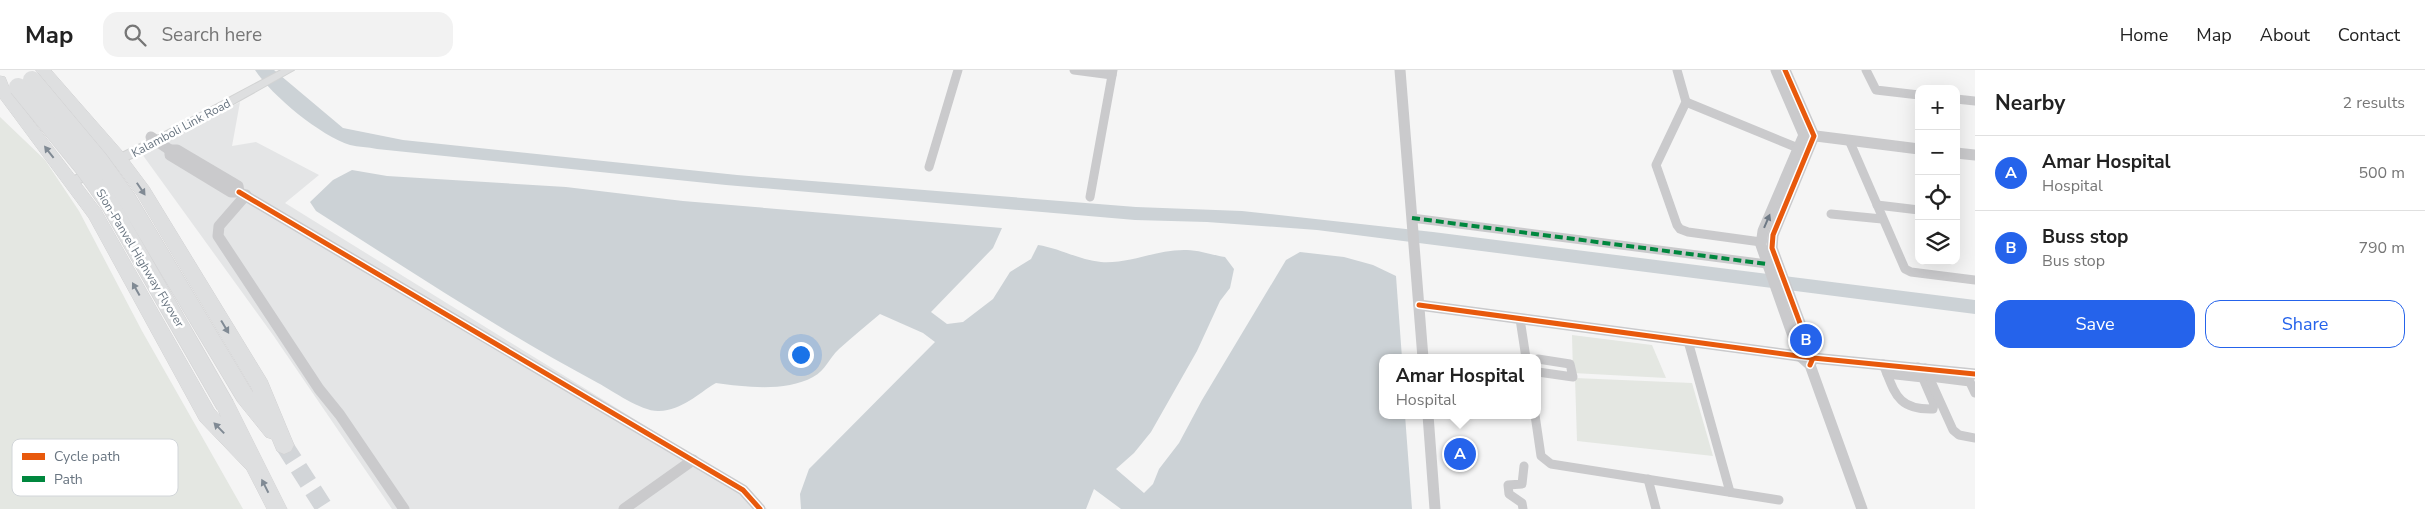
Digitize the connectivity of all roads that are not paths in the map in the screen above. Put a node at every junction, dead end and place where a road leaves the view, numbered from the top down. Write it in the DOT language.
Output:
graph roads {
  1 [pos="2,70"];
  2 [pos="285,70"];
  3 [pos="958,70"];
  4 [pos="1074,70"];
  5 [pos="1400,70"];
  6 [pos="1677,70"];
  7 [pos="1776,70"];
  8 [pos="1785,70"];
  9 [pos="1866,70"];
  10 [pos="1113,72"];
  11 [pos="31,77"];
  12 [pos="0,80"];
  13 [pos="1915,95"];
  14 [pos="1960,99"];
  15 [pos="1975,101"];
  16 [pos="1686,102"];
  17 [pos="1809,136"];
  18 [pos="154,139"];
  19 [pos="1849,140"];
  20 [pos="1798,148"];
  21 [pos="1915,148"];
  22 [pos="1960,153"];
  23 [pos="1975,155"];
  24 [pos="118,158"];
  25 [pos="929,167"];
  26 [pos="70,179"];
  27 [pos="243,194"];
  28 [pos="1090,197"];
  29 [pos="1877,205"];
  30 [pos="1915,210"];
  31 [pos="1831,214"];
  32 [pos="1882,219"];
  33 [pos="1412,220"];
  34 [pos="1766,249"];
  35 [pos="1771,267"];
  36 [pos="1975,280"];
  37 [pos="1419,305"];
  38 [pos="1520,319"];
  39 [pos="1688,341"];
  40 [pos="1423,354"];
  41 [pos="1531,354"];
  42 [pos="1541,359"];
  43 [pos="1808,360"];
  44 [pos="1885,369"];
  45 [pos="1541,372"];
  46 [pos="1924,372"];
  47 [pos="1970,376"];
  48 [pos="1975,393"];
  49 [pos="1428,419"];
  50 [pos="1536,419"];
  51 [pos="1975,438"];
  52 [pos="693,460"];
  53 [pos="253,463"];
  54 [pos="1524,466"];
  55 [pos="1648,479"];
  56 [pos="1730,492"];
  57 [pos="1779,500"];
  58 [pos="277,509"];
  59 [pos="404,509"];
  60 [pos="624,509"];
  61 [pos="760,509"];
  62 [pos="1435,509"];
  63 [pos="1523,509"];
  64 [pos="1656,509"];
  65 [pos="1862,509"];
  1 -- 11 [label="highway, Sion-Panvel Highway Flyover"];
  2 -- 18 [label="main road, Kalamboli Link Road"];
  3 -- 25 [label="street"];
  4 -- 10 [label="street"];
  5 -- 33 [label="street"];
  6 -- 16 [label="street"];
  7 -- 17 [label="street"];
  8 -- 17 [label="street"];
  9 -- 13 [label="street"];
  10 -- 28 [label="street"];
  11 -- 24 [label="highway"];
  24 -- 11 [label="highway, Sion-Panvel Highway Flyover, one-way, bridge"];
  11 -- 53 [label="highway, Sion-Panvel Highway Flyover, bridge"];
  26 -- 12 [label="highway, one-way"];
  14 -- 15 [label="street"];
  16 -- 20 [label="street"];
  16 -- 34 [label="street"];
  17 -- 19 [label="street"];
  17 -- 20 [label="street"];
  17 -- 34 [label="street"];
  18 -- 24 [label="main road, Kalamboli Link Road"];
  18 -- 27 [label="street"];
  19 -- 21 [label="street"];
  19 -- 29 [label="street"];
  34 -- 20 [label="street, one-way"];
  22 -- 23 [label="street"];
  24 -- 26 [label="main road, Kalamboli Link Road"];
  53 -- 26 [label="highway, one-way"];
  27 -- 52 [label="street"];
  27 -- 59 [label="street"];
  29 -- 30 [label="street"];
  29 -- 32 [label="street"];
  31 -- 32 [label="street"];
  32 -- 36 [label="street"];
  33 -- 35 [label="street"];
  33 -- 37 [label="street"];
  34 -- 35 [label="street"];
  35 -- 43 [label="street"];
  37 -- 38 [label="street"];
  37 -- 40 [label="street"];
  38 -- 39 [label="street"];
  38 -- 41 [label="street"];
  39 -- 43 [label="street"];
  39 -- 56 [label="street"];
  42 -- 45 [label="street"];
  43 -- 44 [label="street"];
  43 -- 65 [label="street"];
  44 -- 46 [label="street"];
  44 -- 46 [label="street"];
  46 -- 47 [label="street"];
  46 -- 51 [label="street"];
  47 -- 48 [label="street"];
  49 -- 62 [label="street"];
  50 -- 55 [label="street"];
  52 -- 60 [label="street"];
  52 -- 61 [label="street"];
  58 -- 53 [label="highway, one-way"];
  54 -- 63 [label="street"];
  55 -- 56 [label="street"];
  55 -- 64 [label="street"];
  56 -- 57 [label="street"];
}
